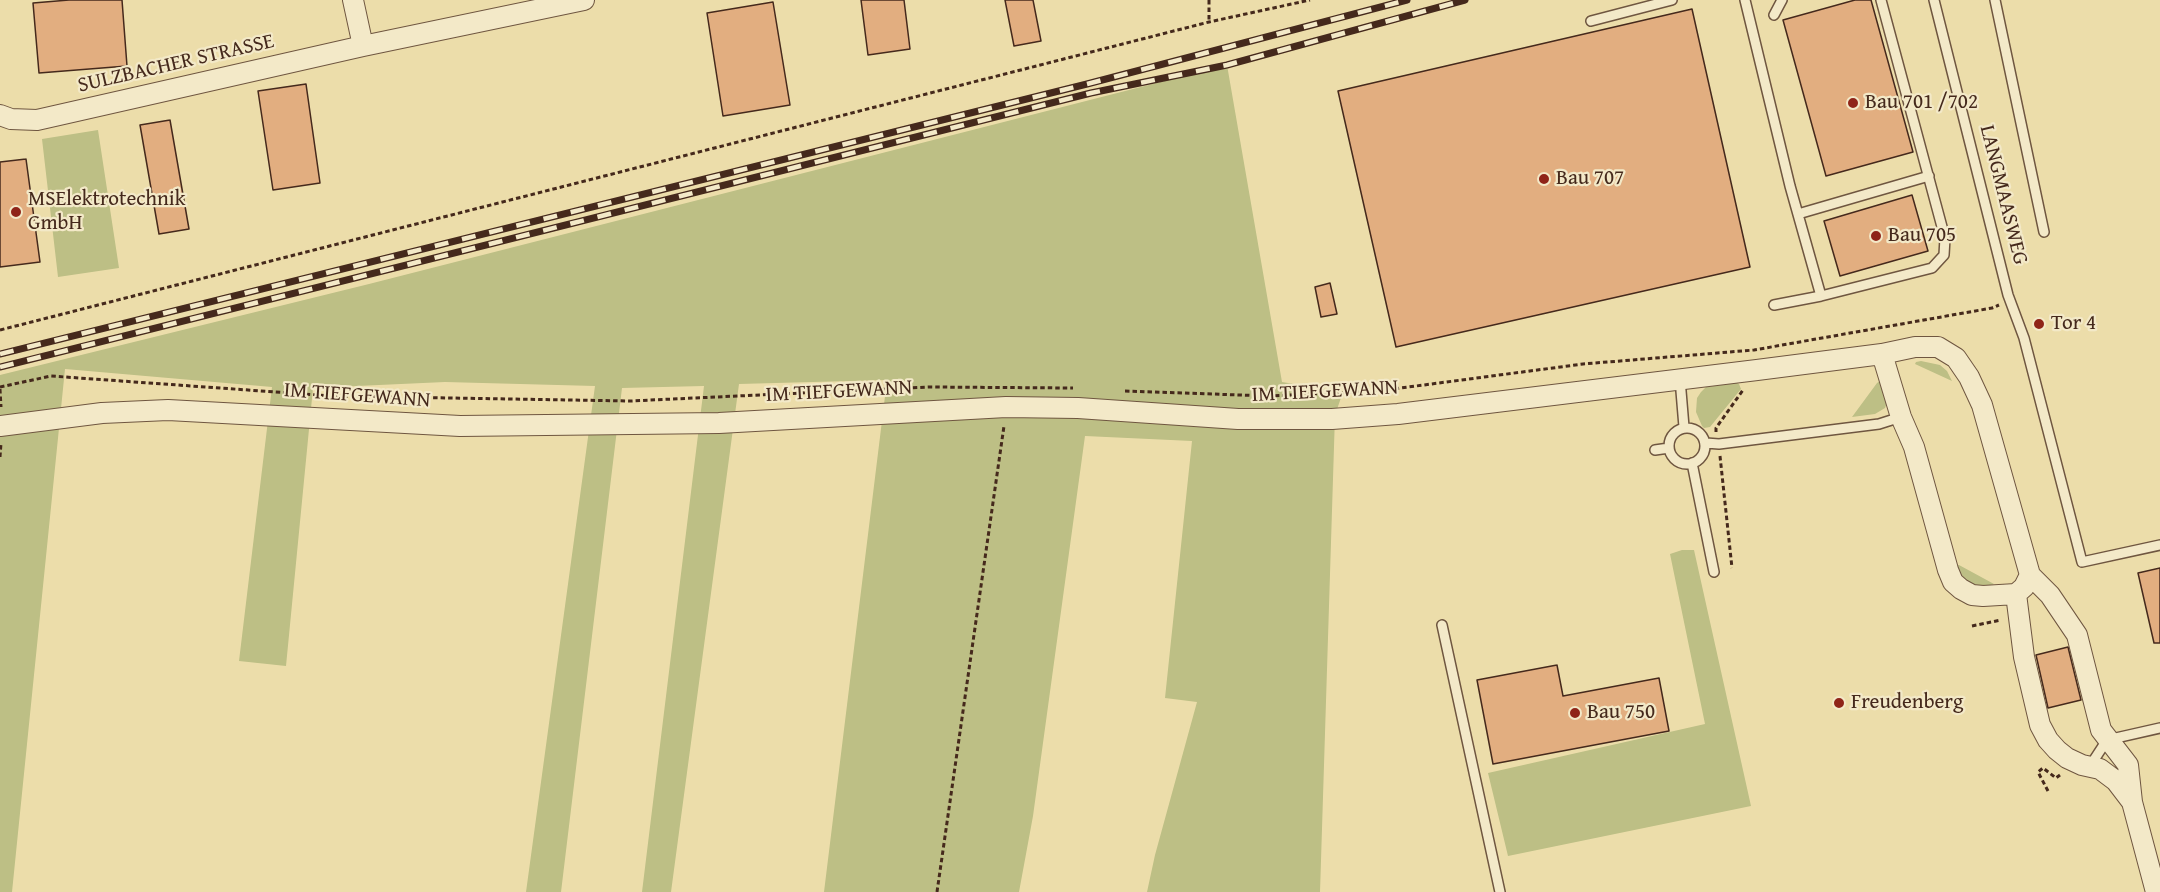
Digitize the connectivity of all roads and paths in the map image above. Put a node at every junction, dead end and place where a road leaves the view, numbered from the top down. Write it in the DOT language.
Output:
graph roads {
  1 [pos="353,0"];
  2 [pos="584,0"];
  3 [pos="1209,0"];
  4 [pos="1310,0"];
  5 [pos="1672,0"];
  6 [pos="1746,0"];
  7 [pos="1782,0"];
  8 [pos="1881,0"];
  9 [pos="1934,0"];
  10 [pos="1995,0"];
  11 [pos="1774,15"];
  12 [pos="1591,21"];
  13 [pos="1209,22"];
  14 [pos="363,46"];
  15 [pos="0,116"];
  16 [pos="1929,176"];
  17 [pos="1798,214"];
  18 [pos="2044,232"];
  19 [pos="2008,295"];
  20 [pos="1821,296"];
  21 [pos="1774,305"];
  22 [pos="0,330"];
  23 [pos="1882,354"];
  24 [pos="1757,370"];
  25 [pos="1680,379"];
  26 [pos="1011,386"];
  27 [pos="0,387"];
  28 [pos="1078,388"];
  29 [pos="1120,390"];
  30 [pos="1006,407"];
  31 [pos="1901,417"];
  32 [pos="0,426"];
  33 [pos="1684,427"];
  34 [pos="1706,443"];
  35 [pos="1719,444"];
  36 [pos="1669,448"];
  37 [pos="1655,450"];
  38 [pos="1692,464"];
  39 [pos="2160,545"];
  40 [pos="1732,568"];
  41 [pos="1714,572"];
  42 [pos="2030,575"];
  43 [pos="2016,594"];
  44 [pos="2001,620"];
  45 [pos="1442,625"];
  46 [pos="1972,626"];
  47 [pos="2160,728"];
  48 [pos="2107,740"];
  49 [pos="2090,766"];
  50 [pos="2063,771"];
  51 [pos="2048,791"];
  52 [pos="2132,802"];
  53 [pos="937,892"];
  54 [pos="1500,892"];
  55 [pos="2156,892"];
  1 -- 14 [label="street"];
  2 -- 14 [label="street, SULZBACHER STRASSE"];
  3 -- 13 [label="path"];
  4 -- 13 [label="path"];
  5 -- 12 [label="lane"];
  6 -- 17 [label="lane"];
  7 -- 11 [label="lane"];
  8 -- 16 [label="lane"];
  9 -- 19 [label="lane, LANGMAASWEG"];
  10 -- 18 [label="lane"];
  13 -- 22 [label="path"];
  14 -- 15 [label="street, SULZBACHER STRASSE"];
  16 -- 17 [label="lane"];
  16 -- 20 [label="lane"];
  17 -- 20 [label="lane"];
  19 -- 29 [label="path"];
  19 -- 39 [label="lane, LANGMAASWEG"];
  20 -- 21 [label="lane"];
  23 -- 24 [label="street, IM TIEFGEWANN"];
  23 -- 31 [label="street"];
  23 -- 42 [label="street, IM TIEFGEWANN"];
  24 -- 25 [label="street, IM TIEFGEWANN"];
  24 -- 35 [label="path"];
  25 -- 30 [label="street, IM TIEFGEWANN"];
  25 -- 33 [label="lane"];
  26 -- 27 [label="path"];
  26 -- 28 [label="path"];
  26 -- 30 [label="path"];
  30 -- 32 [label="street, IM TIEFGEWANN"];
  30 -- 53 [label="path"];
  31 -- 35 [label="lane"];
  31 -- 43 [label="street"];
  33 -- 34 [label="lane"];
  33 -- 36 [label="lane"];
  34 -- 35 [label="lane"];
  34 -- 38 [label="lane"];
  35 -- 40 [label="path"];
  36 -- 37 [label="lane"];
  36 -- 38 [label="lane"];
  38 -- 41 [label="lane"];
  42 -- 43 [label="street"];
  42 -- 48 [label="street"];
  43 -- 49 [label="street"];
  44 -- 46 [label="path"];
  45 -- 54 [label="lane"];
  47 -- 48 [label="lane"];
  48 -- 49 [label="lane"];
  48 -- 52 [label="street"];
  49 -- 52 [label="street"];
  50 -- 51 [label="path"];
  52 -- 55 [label="street"];
}
